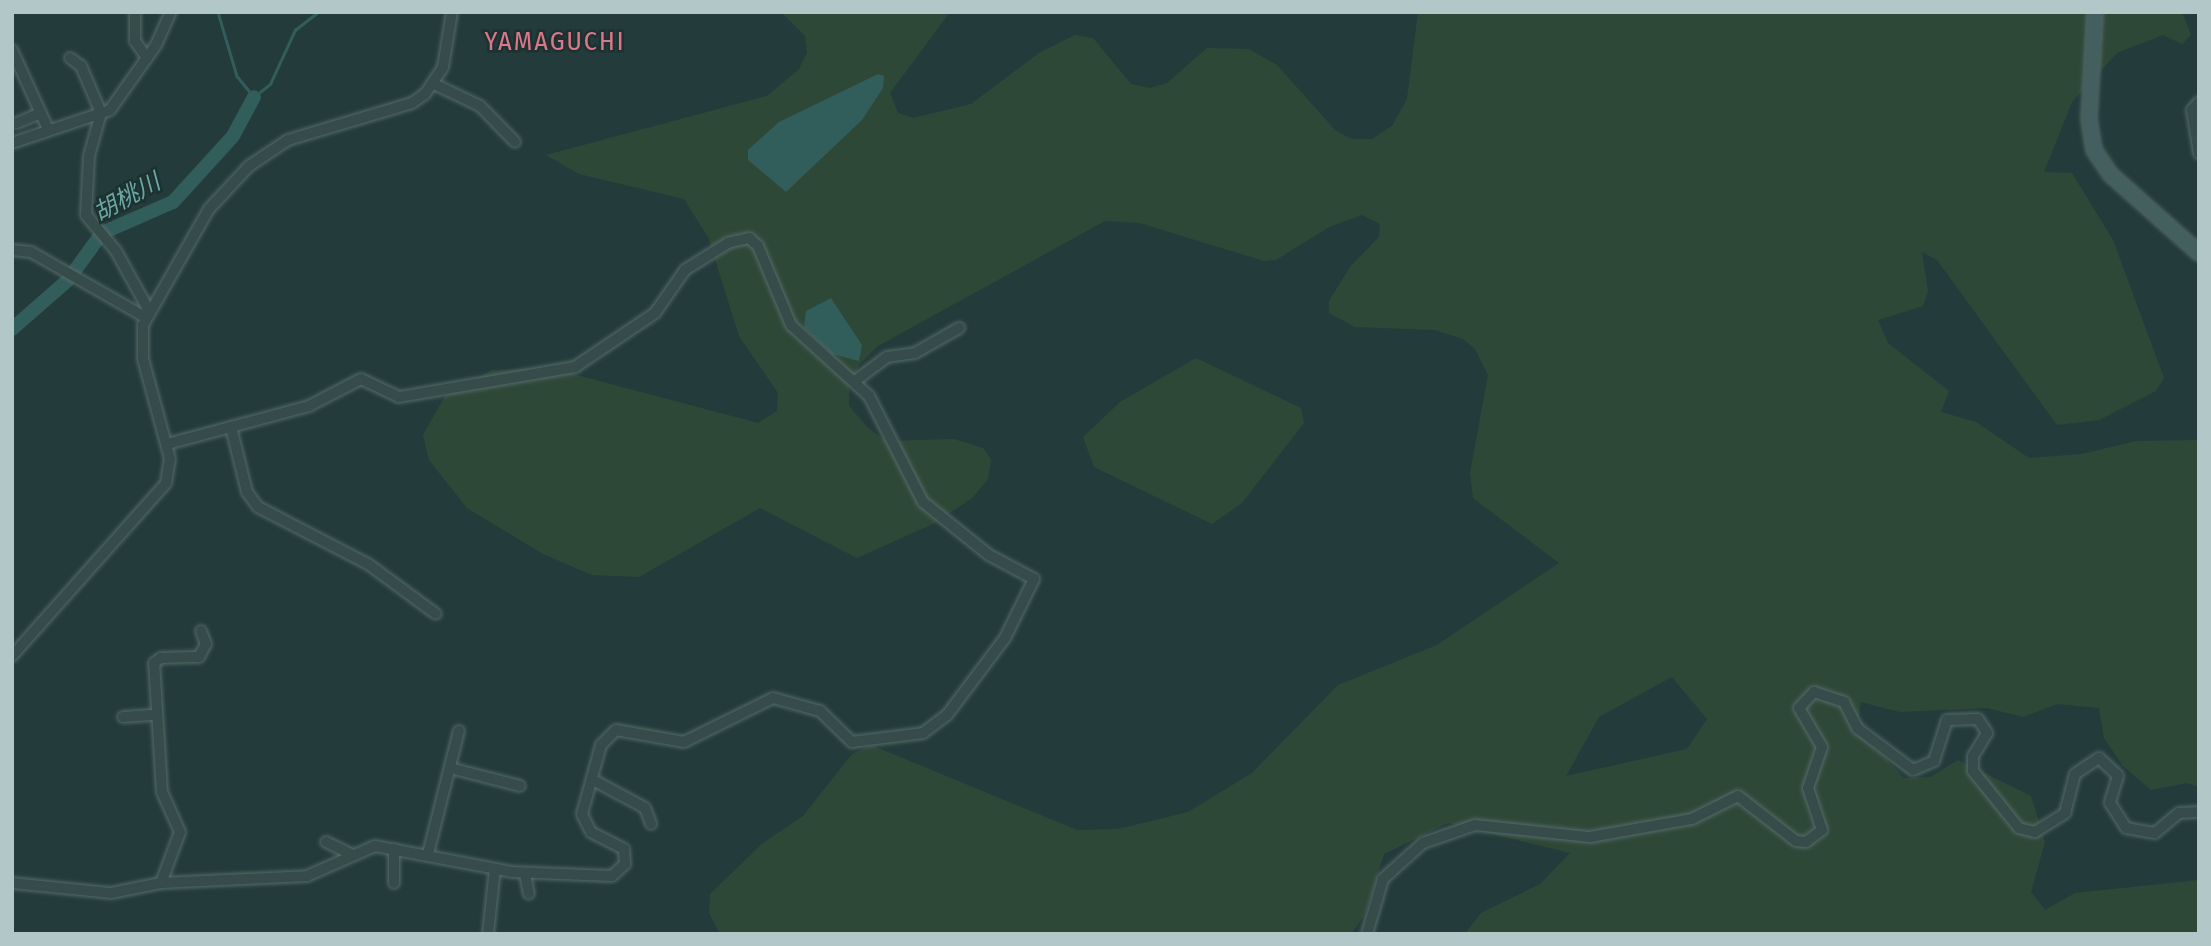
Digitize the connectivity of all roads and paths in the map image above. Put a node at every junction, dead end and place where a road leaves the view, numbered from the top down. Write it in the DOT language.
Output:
graph roads {
  1 [pos="135,12"];
  2 [pos="171,12"];
  3 [pos="453,12"];
  4 [pos="2095,12"];
  5 [pos="12,50"];
  6 [pos="70,58"];
  7 [pos="147,58"];
  8 [pos="434,84"];
  9 [pos="2199,102"];
  10 [pos="41,113"];
  11 [pos="101,113"];
  12 [pos="17,123"];
  13 [pos="48,129"];
  14 [pos="515,142"];
  15 [pos="12,143"];
  16 [pos="2199,153"];
  17 [pos="12,250"];
  18 [pos="2199,253"];
  19 [pos="146,313"];
  20 [pos="959,327"];
  21 [pos="855,381"];
  22 [pos="231,427"];
  23 [pos="167,444"];
  24 [pos="436,614"];
  25 [pos="201,631"];
  26 [pos="12,656"];
  27 [pos="155,715"];
  28 [pos="123,717"];
  29 [pos="459,731"];
  30 [pos="450,768"];
  31 [pos="593,779"];
  32 [pos="520,786"];
  33 [pos="2199,812"];
  34 [pos="651,824"];
  35 [pos="326,842"];
  36 [pos="394,849"];
  37 [pos="428,854"];
  38 [pos="353,855"];
  39 [pos="495,869"];
  40 [pos="525,874"];
  41 [pos="12,883"];
  42 [pos="161,883"];
  43 [pos="394,883"];
  44 [pos="529,894"];
  45 [pos="488,934"];
  46 [pos="1367,934"];
  1 -- 7 [label="street"];
  2 -- 7 [label="street"];
  3 -- 8 [label="street"];
  4 -- 18 [label="main road"];
  5 -- 10 [label="street"];
  6 -- 11 [label="street"];
  7 -- 11 [label="street"];
  8 -- 14 [label="street"];
  8 -- 19 [label="street"];
  9 -- 16 [label="street"];
  10 -- 12 [label="street"];
  10 -- 13 [label="street"];
  11 -- 13 [label="street"];
  11 -- 19 [label="street"];
  13 -- 15 [label="street"];
  17 -- 19 [label="street"];
  19 -- 23 [label="street"];
  20 -- 21 [label="street"];
  21 -- 22 [label="street"];
  21 -- 31 [label="street"];
  22 -- 23 [label="street"];
  22 -- 24 [label="street"];
  23 -- 26 [label="street"];
  25 -- 27 [label="street"];
  27 -- 28 [label="street"];
  27 -- 42 [label="street"];
  29 -- 30 [label="street"];
  30 -- 32 [label="street"];
  30 -- 37 [label="street"];
  31 -- 34 [label="street"];
  31 -- 40 [label="street"];
  33 -- 46 [label="street"];
  35 -- 38 [label="street"];
  36 -- 37 [label="street"];
  36 -- 38 [label="street"];
  36 -- 43 [label="street"];
  37 -- 39 [label="street"];
  38 -- 42 [label="street"];
  39 -- 40 [label="street"];
  39 -- 45 [label="street"];
  40 -- 44 [label="street"];
  41 -- 42 [label="street"];
}
